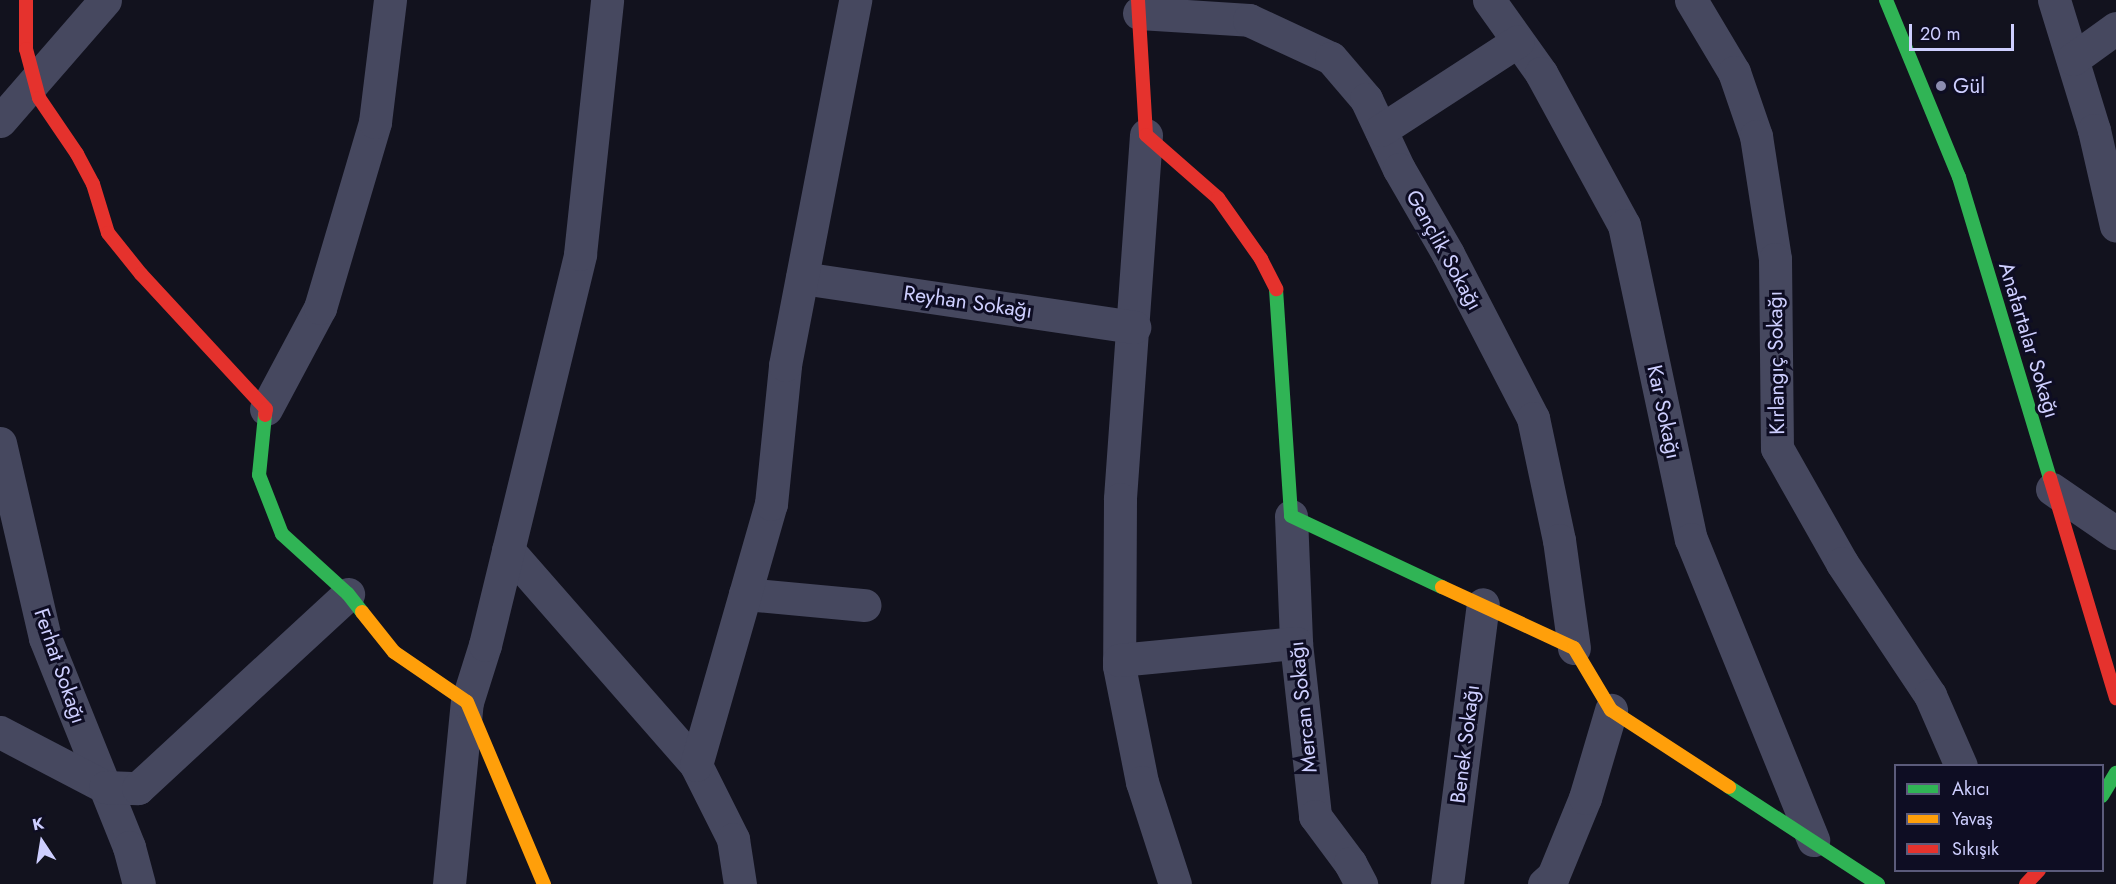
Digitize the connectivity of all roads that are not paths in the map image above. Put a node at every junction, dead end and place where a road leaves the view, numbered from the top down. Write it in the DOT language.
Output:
graph roads {
  1 [pos="26,0"];
  2 [pos="105,0"];
  3 [pos="390,0"];
  4 [pos="607,0"];
  5 [pos="855,0"];
  6 [pos="1489,0"];
  7 [pos="1691,0"];
  8 [pos="1886,0"];
  9 [pos="2054,0"];
  10 [pos="1139,7"];
  11 [pos="2116,28"];
  12 [pos="1518,40"];
  13 [pos="2073,59"];
  14 [pos="35,80"];
  15 [pos="0,121"];
  16 [pos="1381,130"];
  17 [pos="1146,135"];
  18 [pos="2116,226"];
  19 [pos="802,278"];
  20 [pos="1134,327"];
  21 [pos="266,410"];
  22 [pos="0,442"];
  23 [pos="2052,489"];
  24 [pos="1291,516"];
  25 [pos="2116,533"];
  26 [pos="508,550"];
  27 [pos="348,594"];
  28 [pos="745,594"];
  29 [pos="864,604"];
  30 [pos="1483,604"];
  31 [pos="1296,643"];
  32 [pos="1574,648"];
  33 [pos="1119,660"];
  34 [pos="2116,698"];
  35 [pos="467,702"];
  36 [pos="1611,710"];
  37 [pos="0,732"];
  38 [pos="1961,764"];
  39 [pos="696,765"];
  40 [pos="2116,773"];
  41 [pos="105,787"];
  42 [pos="2104,794"];
  43 [pos="1813,840"];
  44 [pos="2037,872"];
  45 [pos="139,884"];
  46 [pos="449,884"];
  47 [pos="544,884"];
  48 [pos="740,884"];
  49 [pos="1175,884"];
  50 [pos="1361,884"];
  51 [pos="1447,884"];
  52 [pos="1544,884"];
  53 [pos="1878,884"];
  54 [pos="2026,884"];
  1 -- 14 [label="street"];
  2 -- 14 [label="street"];
  3 -- 21 [label="street"];
  4 -- 26 [label="street"];
  5 -- 19 [label="street"];
  6 -- 12 [label="street, Kar Sokağı"];
  7 -- 38 [label="street, Kırlangıç Sokağı"];
  8 -- 23 [label="street, Anafartalar Sokağı"];
  9 -- 13 [label="street"];
  10 -- 16 [label="street, Gençlik Sokağı"];
  10 -- 17 [label="street"];
  11 -- 13 [label="street"];
  12 -- 16 [label="street"];
  12 -- 43 [label="street, Kar Sokağı"];
  13 -- 18 [label="street"];
  14 -- 15 [label="street"];
  14 -- 21 [label="street"];
  16 -- 32 [label="street, Gençlik Sokağı"];
  17 -- 20 [label="street"];
  17 -- 24 [label="street"];
  19 -- 20 [label="street, Reyhan Sokağı"];
  19 -- 28 [label="street"];
  20 -- 33 [label="street"];
  21 -- 27 [label="street"];
  22 -- 41 [label="street, Ferhat Sokağı"];
  23 -- 25 [label="street"];
  23 -- 34 [label="street, Anafartalar Sokağı"];
  24 -- 30 [label="street"];
  24 -- 31 [label="street, Mercan Sokağı"];
  26 -- 35 [label="street"];
  26 -- 39 [label="street"];
  27 -- 35 [label="street"];
  27 -- 41 [label="street"];
  28 -- 29 [label="street"];
  28 -- 39 [label="street"];
  30 -- 32 [label="street"];
  30 -- 51 [label="street, Benek Sokağı"];
  31 -- 33 [label="street"];
  31 -- 50 [label="street, Mercan Sokağı"];
  32 -- 36 [label="street"];
  33 -- 49 [label="street"];
  35 -- 46 [label="street"];
  35 -- 47 [label="street"];
  36 -- 43 [label="street"];
  36 -- 52 [label="street"];
  37 -- 41 [label="street"];
  39 -- 48 [label="street"];
  40 -- 42 [label="street"];
  41 -- 45 [label="street, Ferhat Sokağı"];
  43 -- 53 [label="street"];
  44 -- 54 [label="street"];
}
